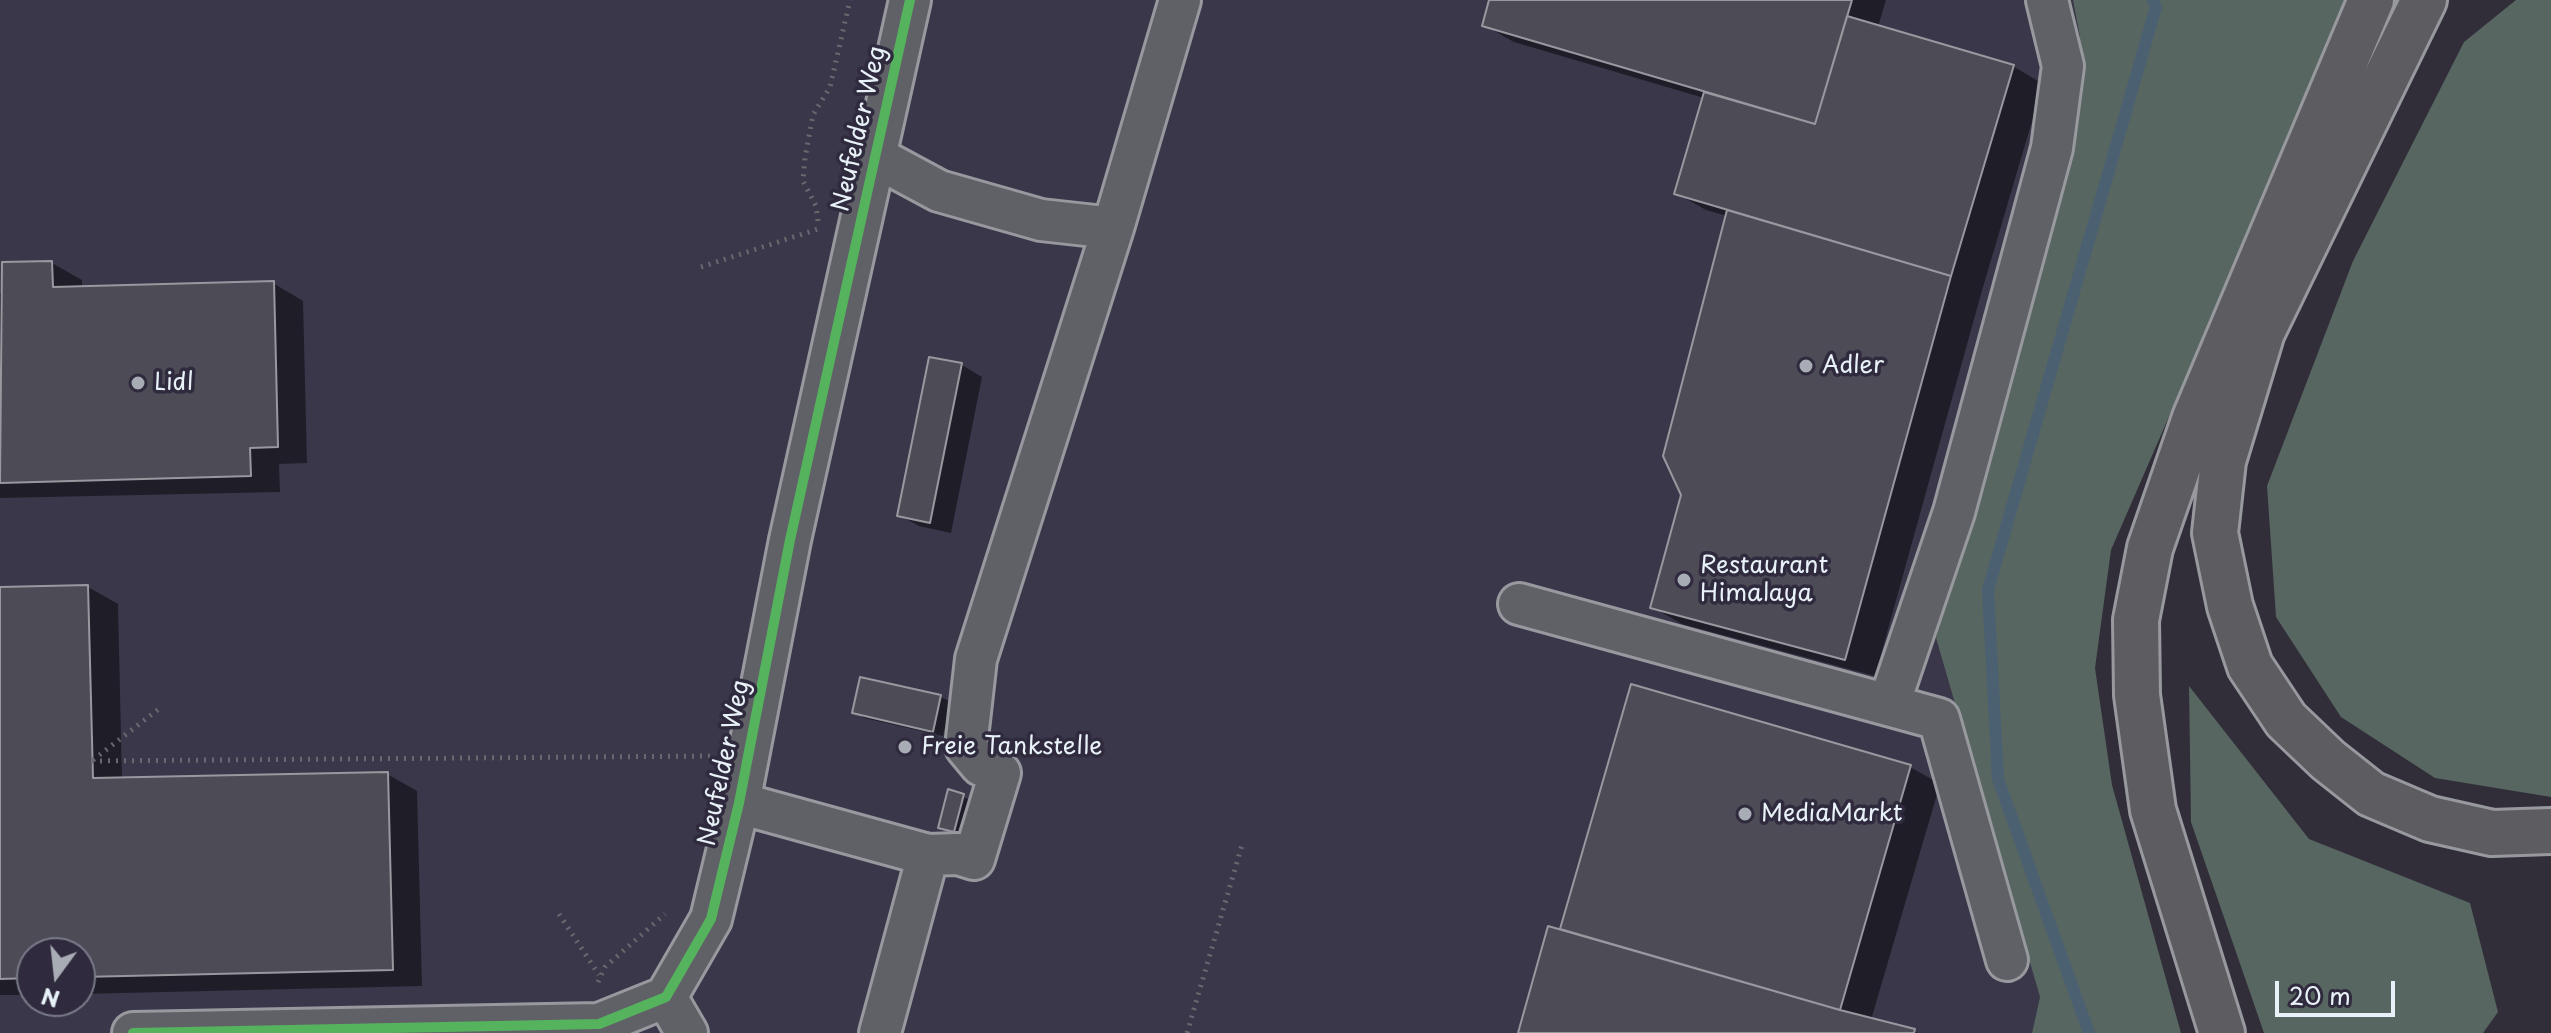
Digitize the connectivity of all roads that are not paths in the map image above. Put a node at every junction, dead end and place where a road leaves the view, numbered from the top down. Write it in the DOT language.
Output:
graph roads {
  1 [pos="910,0"];
  2 [pos="1180,0"];
  3 [pos="2047,0"];
  4 [pos="2371,0"];
  5 [pos="2424,7"];
  6 [pos="874,156"];
  7 [pos="1113,228"];
  8 [pos="1519,604"];
  9 [pos="1889,704"];
  10 [pos="739,803"];
  11 [pos="2551,831"];
  12 [pos="928,855"];
  13 [pos="2007,960"];
  14 [pos="666,997"];
  15 [pos="133,1033"];
  16 [pos="687,1033"];
  17 [pos="880,1033"];
  18 [pos="2222,1033"];
  1 -- 6 [label="street, Neufelder Weg"];
  2 -- 7 [label="street"];
  3 -- 9 [label="street"];
  4 -- 18 [label="highway"];
  5 -- 11 [label="highway"];
  6 -- 7 [label="street"];
  6 -- 10 [label="street, Neufelder Weg"];
  7 -- 12 [label="street"];
  8 -- 9 [label="street"];
  9 -- 13 [label="street"];
  10 -- 12 [label="street"];
  10 -- 14 [label="street, Neufelder Weg"];
  12 -- 17 [label="street"];
  14 -- 15 [label="street"];
  14 -- 16 [label="street"];
}
